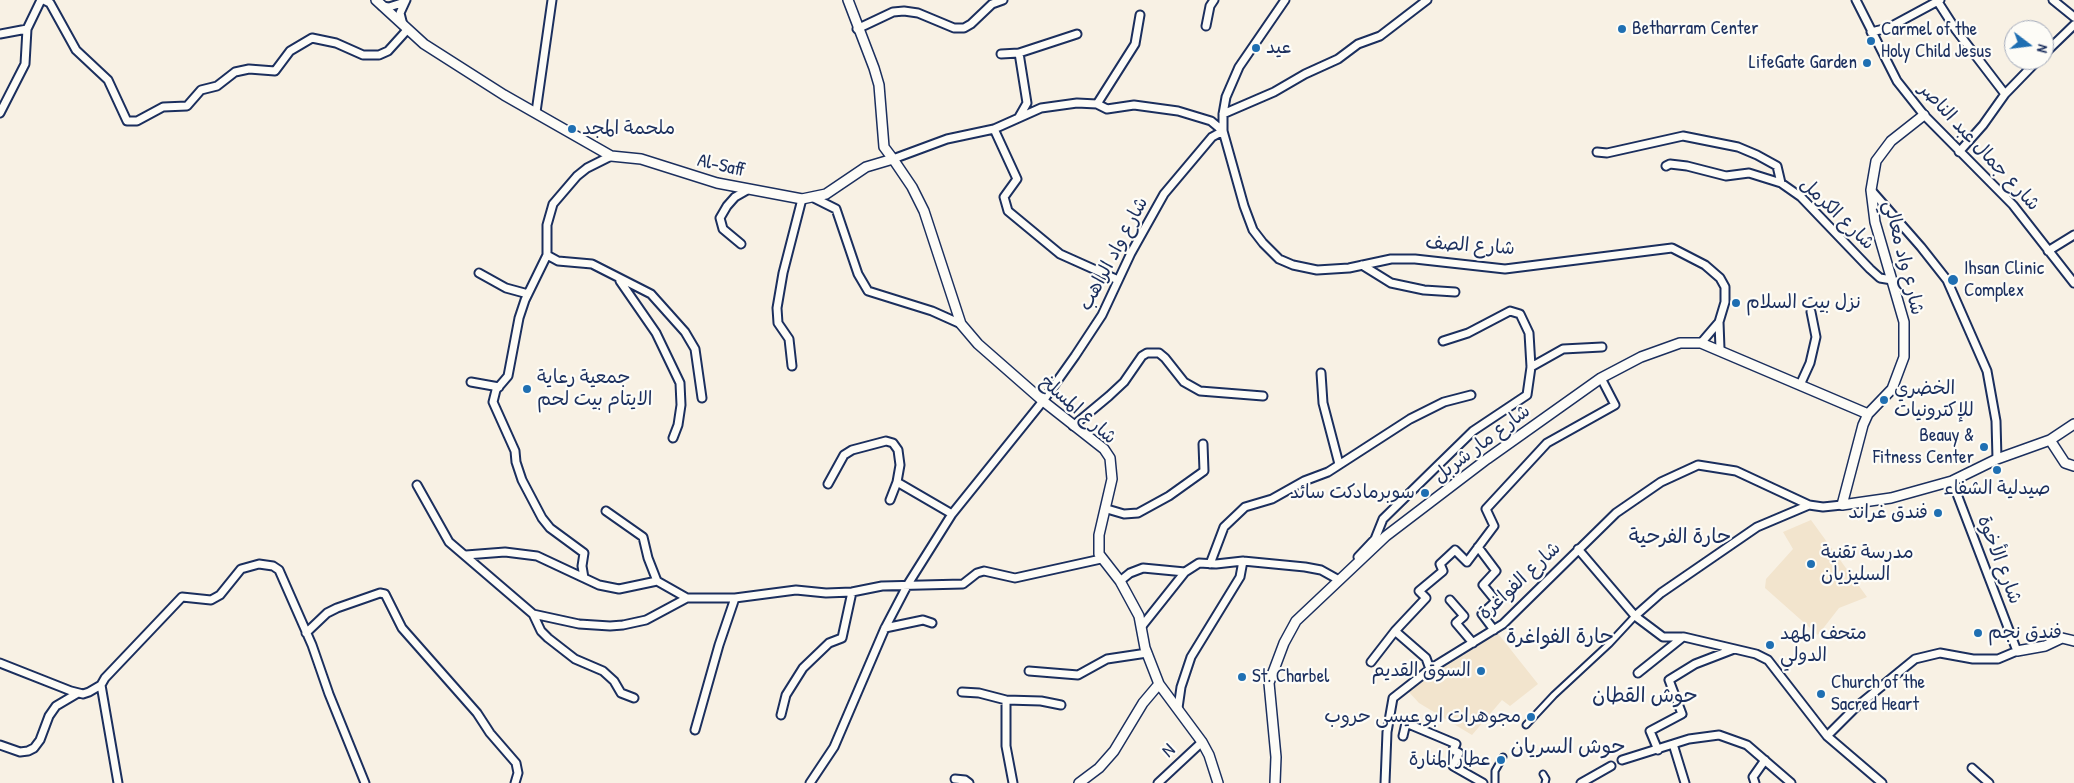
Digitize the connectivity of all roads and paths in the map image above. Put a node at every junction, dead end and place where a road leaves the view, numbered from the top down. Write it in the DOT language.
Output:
graph roads {
  1 [pos="42,0"];
  2 [pos="552,0"];
  3 [pos="848,0"];
  4 [pos="1003,0"];
  5 [pos="1214,0"];
  6 [pos="1285,0"];
  7 [pos="1427,0"];
  8 [pos="1856,0"];
  9 [pos="2053,0"];
  10 [pos="405,1"];
  11 [pos="1940,1"];
  12 [pos="379,3"];
  13 [pos="1140,15"];
  14 [pos="2074,17"];
  15 [pos="2074,25"];
  16 [pos="1206,26"];
  17 [pos="405,28"];
  18 [pos="27,29"];
  19 [pos="857,29"];
  20 [pos="1871,32"];
  21 [pos="0,34"];
  22 [pos="1077,34"];
  23 [pos="2054,44"];
  24 [pos="1019,53"];
  25 [pos="1001,54"];
  26 [pos="2028,70"];
  27 [pos="2005,94"];
  28 [pos="1027,103"];
  29 [pos="1097,104"];
  30 [pos="1041,108"];
  31 [pos="0,112"];
  32 [pos="536,112"];
  33 [pos="1223,114"];
  34 [pos="1924,115"];
  35 [pos="1018,119"];
  36 [pos="994,129"];
  37 [pos="1224,131"];
  38 [pos="1597,152"];
  39 [pos="1959,152"];
  40 [pos="611,156"];
  41 [pos="893,159"];
  42 [pos="1666,166"];
  43 [pos="1781,183"];
  44 [pos="749,189"];
  45 [pos="1871,190"];
  46 [pos="814,198"];
  47 [pos="802,199"];
  48 [pos="2074,235"];
  49 [pos="741,244"];
  50 [pos="2048,251"];
  51 [pos="547,255"];
  52 [pos="1362,265"];
  53 [pos="478,272"];
  54 [pos="618,279"];
  55 [pos="1118,280"];
  56 [pos="1892,280"];
  57 [pos="2074,283"];
  58 [pos="1455,292"];
  59 [pos="528,294"];
  60 [pos="1811,312"];
  61 [pos="1719,322"];
  62 [pos="961,324"];
  63 [pos="1443,341"];
  64 [pos="1701,343"];
  65 [pos="1602,347"];
  66 [pos="1720,349"];
  67 [pos="792,366"];
  68 [pos="1531,367"];
  69 [pos="1321,373"];
  70 [pos="1601,378"];
  71 [pos="471,382"];
  72 [pos="1800,385"];
  73 [pos="499,387"];
  74 [pos="1471,395"];
  75 [pos="1263,396"];
  76 [pos="702,398"];
  77 [pos="1044,401"];
  78 [pos="1868,414"];
  79 [pos="2074,424"];
  80 [pos="1073,426"];
  81 [pos="673,438"];
  82 [pos="2050,440"];
  83 [pos="1203,444"];
  84 [pos="1997,459"];
  85 [pos="1339,464"];
  86 [pos="2074,466"];
  87 [pos="1952,480"];
  88 [pos="897,482"];
  89 [pos="828,484"];
  90 [pos="417,486"];
  91 [pos="890,500"];
  92 [pos="1842,504"];
  93 [pos="1809,505"];
  94 [pos="1107,509"];
  95 [pos="606,511"];
  96 [pos="952,514"];
  97 [pos="1478,546"];
  98 [pos="1578,549"];
  99 [pos="466,555"];
  100 [pos="1101,559"];
  101 [pos="1243,561"];
  102 [pos="1210,564"];
  103 [pos="1356,564"];
  104 [pos="1185,572"];
  105 [pos="584,578"];
  106 [pos="1339,580"];
  107 [pos="657,581"];
  108 [pos="1120,581"];
  109 [pos="908,584"];
  110 [pos="852,592"];
  111 [pos="687,598"];
  112 [pos="735,598"];
  113 [pos="1450,600"];
  114 [pos="533,614"];
  115 [pos="1636,616"];
  116 [pos="932,624"];
  117 [pos="1142,626"];
  118 [pos="885,628"];
  119 [pos="1494,630"];
  120 [pos="1395,631"];
  121 [pos="306,633"];
  122 [pos="1684,637"];
  123 [pos="2074,641"];
  124 [pos="1473,643"];
  125 [pos="1735,649"];
  126 [pos="2017,651"];
  127 [pos="1147,653"];
  128 [pos="1371,662"];
  129 [pos="0,663"];
  130 [pos="1430,669"];
  131 [pos="1029,671"];
  132 [pos="1638,673"];
  133 [pos="1159,684"];
  134 [pos="101,685"];
  135 [pos="962,692"];
  136 [pos="78,694"];
  137 [pos="634,698"];
  138 [pos="1006,700"];
  139 [pos="1061,704"];
  140 [pos="1178,708"];
  141 [pos="781,715"];
  142 [pos="1526,725"];
  143 [pos="695,730"];
  144 [pos="1403,736"];
  145 [pos="1827,736"];
  146 [pos="1202,742"];
  147 [pos="1673,744"];
  148 [pos="0,745"];
  149 [pos="1658,750"];
  150 [pos="1503,757"];
  151 [pos="1622,760"];
  152 [pos="1765,760"];
  153 [pos="1611,766"];
  154 [pos="1972,768"];
  155 [pos="1543,774"];
  156 [pos="955,780"];
  157 [pos="118,783"];
  158 [pos="365,783"];
  159 [pos="515,783"];
  160 [pos="810,783"];
  161 [pos="969,783"];
  162 [pos="1013,783"];
  163 [pos="1079,783"];
  164 [pos="1158,783"];
  165 [pos="1218,783"];
  166 [pos="1275,783"];
  167 [pos="1385,783"];
  168 [pos="1483,783"];
  169 [pos="1495,783"];
  170 [pos="1545,783"];
  171 [pos="1581,783"];
  172 [pos="1685,783"];
  173 [pos="1755,783"];
  174 [pos="1791,783"];
  175 [pos="1882,783"];
  176 [pos="1989,783"];
  1 -- 17 [label="street"];
  1 -- 18 [label="street"];
  2 -- 32 [label="street"];
  3 -- 19 [label="street"];
  4 -- 19 [label="street"];
  5 -- 16 [label="street"];
  6 -- 33 [label="street, شارع الصف"];
  7 -- 33 [label="street"];
  8 -- 20 [label="street, شارع جمال عبد الناصر"];
  9 -- 14 [label="street"];
  10 -- 12 [label="street"];
  10 -- 17 [label="street"];
  11 -- 20 [label="street"];
  11 -- 27 [label="street"];
  12 -- 17 [label="street, Al-Saff"];
  13 -- 29 [label="street"];
  15 -- 23 [label="street"];
  17 -- 32 [label="street, Al-Saff"];
  18 -- 21 [label="street"];
  18 -- 31 [label="street"];
  19 -- 41 [label="street"];
  20 -- 34 [label="street, شارع جمال عبد الناصر"];
  22 -- 24 [label="street"];
  24 -- 25 [label="street"];
  24 -- 28 [label="street"];
  26 -- 27 [label="street"];
  27 -- 39 [label="street"];
  28 -- 30 [label="street"];
  28 -- 35 [label="street"];
  29 -- 30 [label="street"];
  29 -- 37 [label="street"];
  30 -- 35 [label="street"];
  32 -- 40 [label="street, Al-Saff"];
  33 -- 37 [label="street, شارع الصف"];
  34 -- 39 [label="street, شارع جمال عبد الناصر"];
  34 -- 45 [label="street, شارع واد معالي"];
  35 -- 36 [label="street"];
  36 -- 41 [label="street"];
  36 -- 55 [label="street"];
  37 -- 52 [label="street, شارع الصف"];
  37 -- 55 [label="street, شارع واد الراهب"];
  38 -- 43 [label="street, شارع الكرمل"];
  39 -- 50 [label="street, شارع جمال عبد الناصر"];
  40 -- 44 [label="street, Al-Saff"];
  40 -- 51 [label="street"];
  41 -- 46 [label="street, Al-Saff"];
  41 -- 62 [label="street, شارع المسلخ"];
  42 -- 43 [label="street"];
  43 -- 56 [label="street, شارع الكرمل"];
  44 -- 47 [label="street, Al-Saff"];
  44 -- 49 [label="street"];
  45 -- 56 [label="street, شارع واد معالي"];
  45 -- 84 [label="street"];
  46 -- 47 [label="street, Al-Saff"];
  46 -- 62 [label="street"];
  47 -- 67 [label="street"];
  48 -- 50 [label="street"];
  50 -- 57 [label="street, شارع جمال عبد الناصر"];
  51 -- 54 [label="street"];
  51 -- 59 [label="street"];
  52 -- 58 [label="street"];
  52 -- 61 [label="street, شارع الصف"];
  53 -- 59 [label="street"];
  54 -- 76 [label="street"];
  54 -- 81 [label="street"];
  55 -- 77 [label="street, شارع واد الراهب"];
  56 -- 78 [label="street, شارع واد معالي"];
  59 -- 73 [label="street"];
  60 -- 72 [label="street"];
  61 -- 64 [label="street, شارع الصف"];
  61 -- 66 [label="street"];
  62 -- 77 [label="street, شارع المسلخ"];
  63 -- 68 [label="street"];
  64 -- 66 [label="street, شارع مار شربل"];
  64 -- 70 [label="street, شارع مار شربل"];
  65 -- 68 [label="street"];
  66 -- 72 [label="street, شارع مار شربل"];
  68 -- 103 [label="street"];
  69 -- 85 [label="street"];
  70 -- 97 [label="street"];
  70 -- 103 [label="street, شارع مار شربل"];
  71 -- 73 [label="street"];
  72 -- 78 [label="street, شارع مار شربل"];
  73 -- 105 [label="street"];
  74 -- 85 [label="street"];
  75 -- 80 [label="street"];
  77 -- 80 [label="street, شارع المسلخ"];
  77 -- 96 [label="street, شارع واد الراهب"];
  78 -- 92 [label="street, شارع واد معالي"];
  79 -- 82 [label="street"];
  80 -- 94 [label="street, شارع المسلخ"];
  82 -- 84 [label="street"];
  82 -- 86 [label="street"];
  83 -- 94 [label="street"];
  84 -- 87 [label="street"];
  85 -- 102 [label="street"];
  87 -- 92 [label="street"];
  87 -- 126 [label="street, شارع الأخوة"];
  88 -- 89 [label="street"];
  88 -- 91 [label="street"];
  88 -- 96 [label="street"];
  90 -- 99 [label="street"];
  92 -- 93 [label="street"];
  93 -- 98 [label="street, شارع الفواغرة"];
  93 -- 115 [label="street"];
  94 -- 100 [label="street, شارع المسلخ"];
  95 -- 107 [label="street"];
  96 -- 109 [label="street, شارع واد الراهب"];
  97 -- 119 [label="street"];
  97 -- 120 [label="street"];
  98 -- 115 [label="street, شارع الفواغرة"];
  98 -- 119 [label="street, شارع الفواغرة"];
  99 -- 105 [label="street"];
  99 -- 114 [label="street"];
  100 -- 108 [label="street"];
  100 -- 109 [label="street"];
  101 -- 102 [label="street"];
  101 -- 106 [label="street"];
  101 -- 140 [label="street"];
  102 -- 104 [label="street"];
  103 -- 106 [label="street, شارع مار شربل"];
  104 -- 108 [label="street"];
  104 -- 117 [label="street"];
  105 -- 107 [label="street"];
  106 -- 166 [label="street, شارع مار شربل"];
  107 -- 111 [label="street"];
  108 -- 117 [label="street"];
  109 -- 110 [label="street"];
  109 -- 118 [label="street, شارع واد الراهب"];
  110 -- 112 [label="street"];
  110 -- 141 [label="street"];
  111 -- 112 [label="street"];
  111 -- 114 [label="street"];
  112 -- 143 [label="street"];
  113 -- 124 [label="street"];
  114 -- 137 [label="street"];
  115 -- 122 [label="street, شارع الفواغرة"];
  115 -- 142 [label="street"];
  116 -- 118 [label="street"];
  117 -- 127 [label="street"];
  118 -- 160 [label="street, شارع واد الراهب"];
  119 -- 124 [label="street, شارع الفواغرة"];
  120 -- 128 [label="street"];
  120 -- 130 [label="street"];
  121 -- 134 [label="street"];
  121 -- 158 [label="street"];
  121 -- 159 [label="street"];
  122 -- 125 [label="street, شارع الفواغرة"];
  122 -- 132 [label="street"];
  123 -- 126 [label="street"];
  124 -- 130 [label="street, شارع الفواغرة"];
  125 -- 145 [label="street, شارع الفواغرة"];
  125 -- 149 [label="street"];
  126 -- 145 [label="street"];
  127 -- 131 [label="street"];
  127 -- 133 [label="street"];
  129 -- 136 [label="street"];
  130 -- 167 [label="street, شارع الفواغرة"];
  133 -- 140 [label="street"];
  133 -- 163 [label="street"];
  134 -- 136 [label="street"];
  134 -- 157 [label="street"];
  135 -- 138 [label="street"];
  136 -- 148 [label="street"];
  138 -- 139 [label="street"];
  138 -- 162 [label="street"];
  140 -- 146 [label="street"];
  144 -- 168 [label="street"];
  145 -- 175 [label="street, شارع الفواغرة"];
  146 -- 164 [label="street, N"];
  146 -- 165 [label="street"];
  147 -- 149 [label="street"];
  147 -- 152 [label="street"];
  147 -- 172 [label="street"];
  149 -- 151 [label="street"];
  150 -- 169 [label="street"];
  152 -- 173 [label="street"];
  152 -- 174 [label="street"];
  153 -- 171 [label="street"];
  154 -- 176 [label="street"];
  155 -- 170 [label="street"];
  156 -- 161 [label="street"];
}
